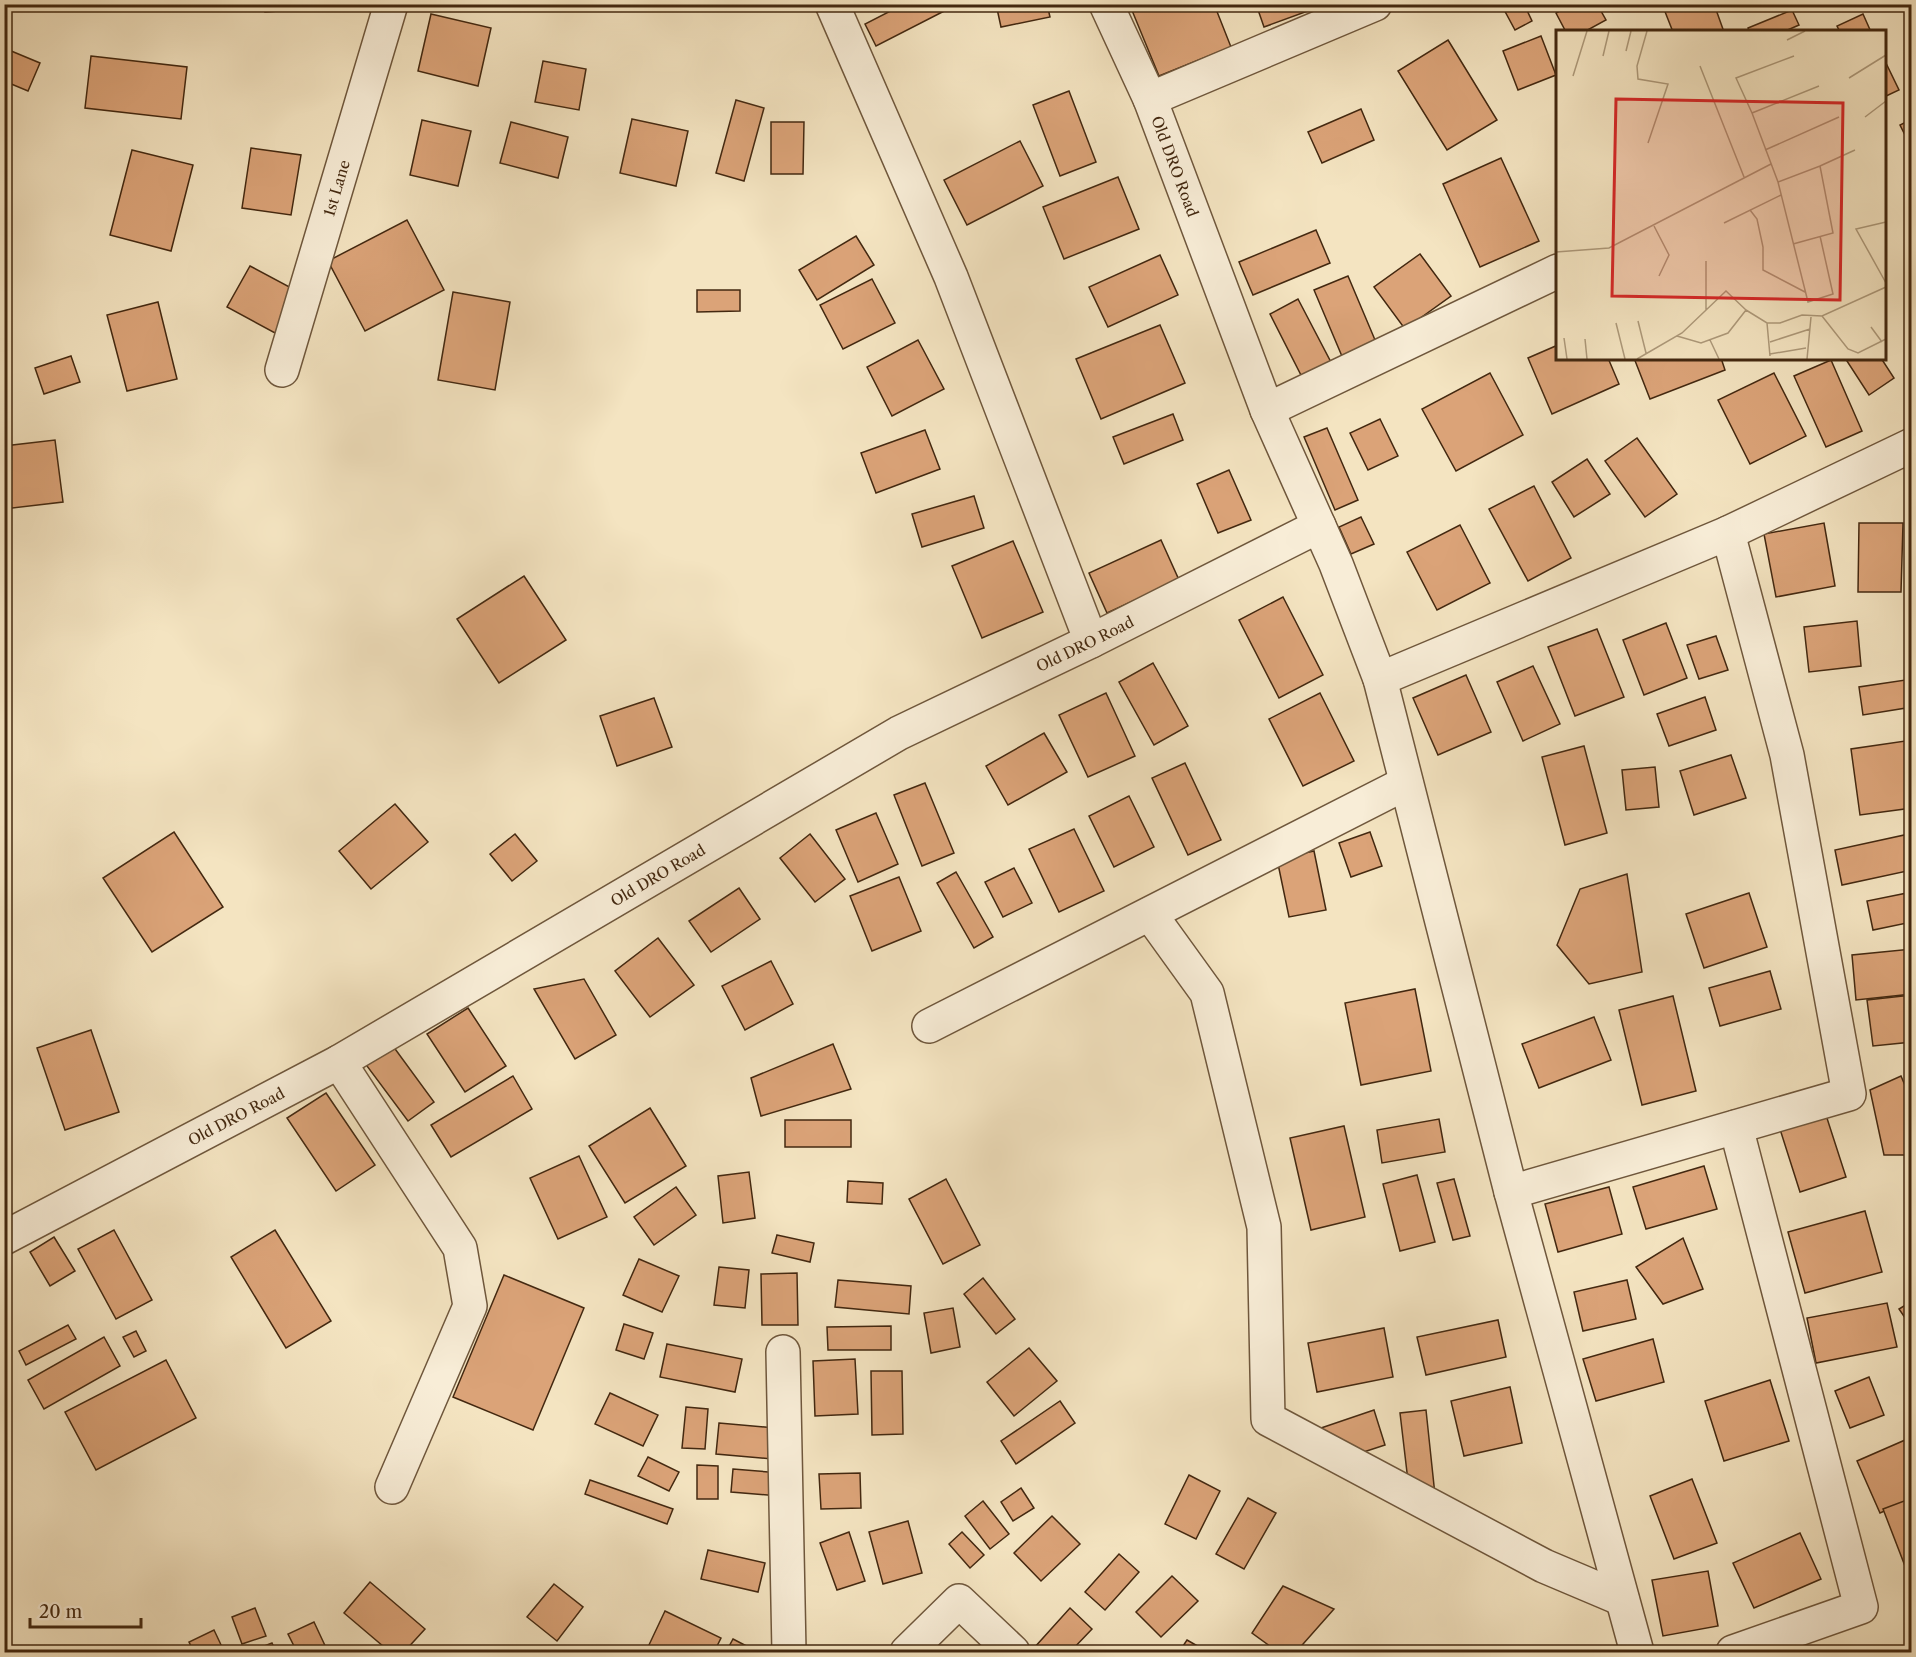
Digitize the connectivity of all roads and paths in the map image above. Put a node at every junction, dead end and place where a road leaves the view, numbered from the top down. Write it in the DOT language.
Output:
graph roads {
  1 [pos="391,4"];
  2 [pos="832,4"];
  3 [pos="1106,4"];
  4 [pos="1375,4"];
  5 [pos="1150,99"];
  6 [pos="1556,271"];
  7 [pos="282,369"];
  8 [pos="1267,410"];
  9 [pos="1911,445"];
  10 [pos="1319,526"];
  11 [pos="1728,533"];
  12 [pos="1091,641"];
  13 [pos="1380,679"];
  14 [pos="1406,783"];
  15 [pos="1150,914"];
  16 [pos="929,1026"];
  17 [pos="339,1062"];
  18 [pos="1736,1127"];
  19 [pos="1510,1192"];
  20 [pos="4,1238"];
  21 [pos="783,1352"];
  22 [pos="392,1487"];
  23 [pos="1622,1599"];
  24 [pos="789,1653"];
  25 [pos="907,1653"];
  26 [pos="1013,1653"];
  27 [pos="1637,1653"];
  28 [pos="1733,1653"];
  1 -- 7 [label="street, 1st Lane"];
  2 -- 12 [label="street"];
  3 -- 5 [label="street"];
  4 -- 5 [label="street, Old DRO Road"];
  5 -- 8 [label="street, Old DRO Road"];
  6 -- 8 [label="street"];
  8 -- 10 [label="street, Old DRO Road"];
  9 -- 11 [label="street"];
  10 -- 12 [label="street, Old DRO Road"];
  10 -- 13 [label="street, Old DRO Road"];
  11 -- 13 [label="street"];
  11 -- 18 [label="street"];
  12 -- 17 [label="street, Old DRO Road"];
  13 -- 14 [label="street, Old DRO Road"];
  14 -- 15 [label="street"];
  14 -- 19 [label="street, Old DRO Road"];
  15 -- 16 [label="street"];
  15 -- 23 [label="street"];
  17 -- 20 [label="street, Old DRO Road"];
  17 -- 22 [label="street"];
  18 -- 19 [label="street"];
  18 -- 28 [label="street"];
  19 -- 23 [label="street, Old DRO Road"];
  21 -- 24 [label="street"];
  23 -- 27 [label="street, Old DRO Road"];
  25 -- 26 [label="street"];
}
